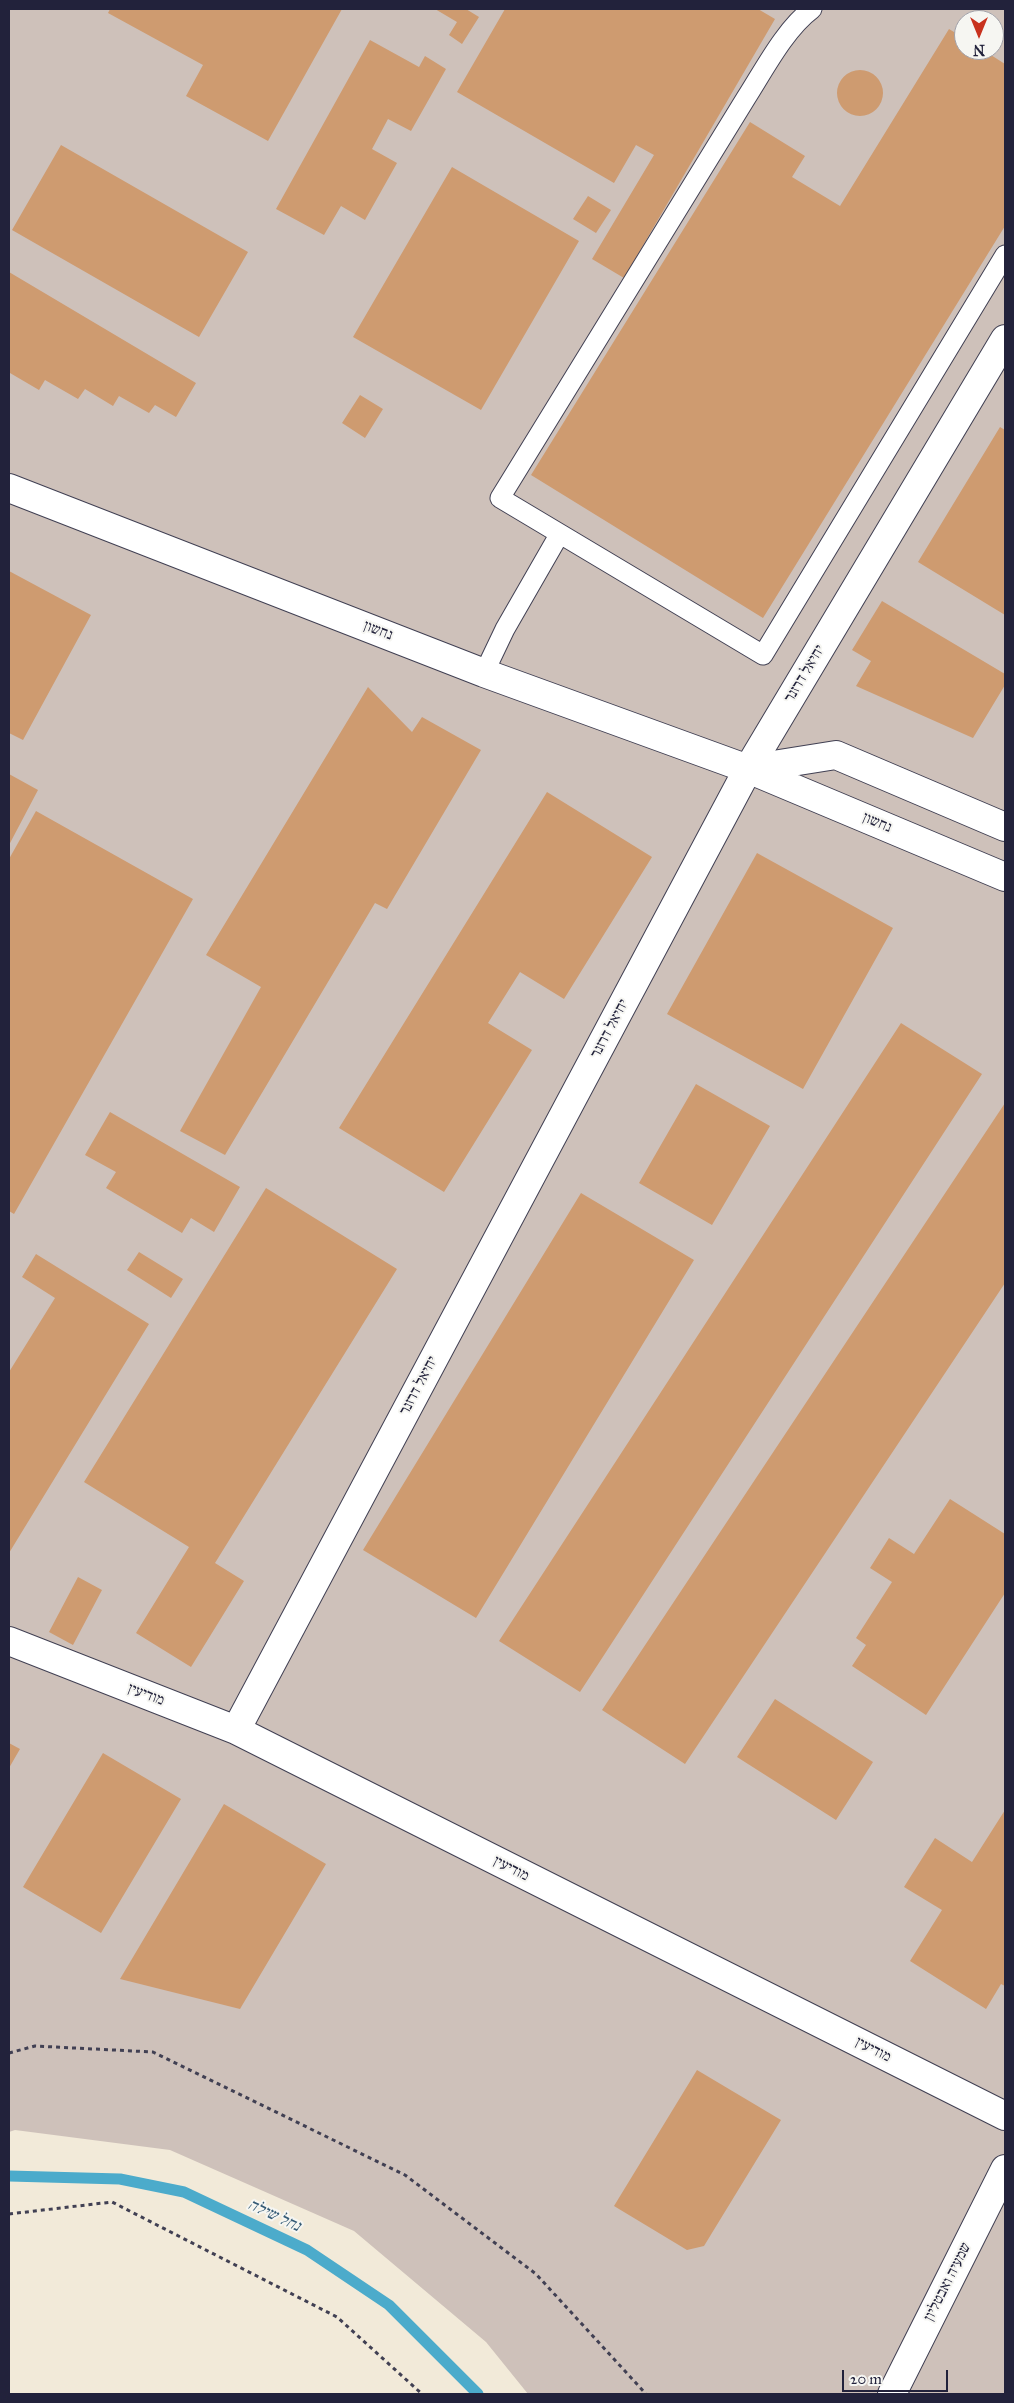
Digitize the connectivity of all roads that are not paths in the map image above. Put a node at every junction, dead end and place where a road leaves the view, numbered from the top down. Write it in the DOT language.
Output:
graph roads {
  1 [pos="812,9"];
  2 [pos="1005,255"];
  3 [pos="1005,339"];
  4 [pos="9,488"];
  5 [pos="559,535"];
  6 [pos="484,672"];
  7 [pos="748,769"];
  8 [pos="1005,827"];
  9 [pos="1005,877"];
  10 [pos="9,1641"];
  11 [pos="236,1730"];
  12 [pos="1005,2116"];
  13 [pos="1005,2169"];
  14 [pos="892,2394"];
  1 -- 5 [label="lane"];
  2 -- 5 [label="lane"];
  3 -- 7 [label="street, יחיאל דרזנר"];
  4 -- 6 [label="street, נחשון"];
  5 -- 6 [label="lane"];
  6 -- 7 [label="street, נחשון"];
  7 -- 8 [label="street, נחשון"];
  7 -- 9 [label="street, נחשון"];
  7 -- 11 [label="street, יחיאל דרזנר"];
  10 -- 11 [label="street, מודיעין"];
  11 -- 12 [label="street, מודיעין"];
  13 -- 14 [label="street, שמעיה ואבטליון"];
}
